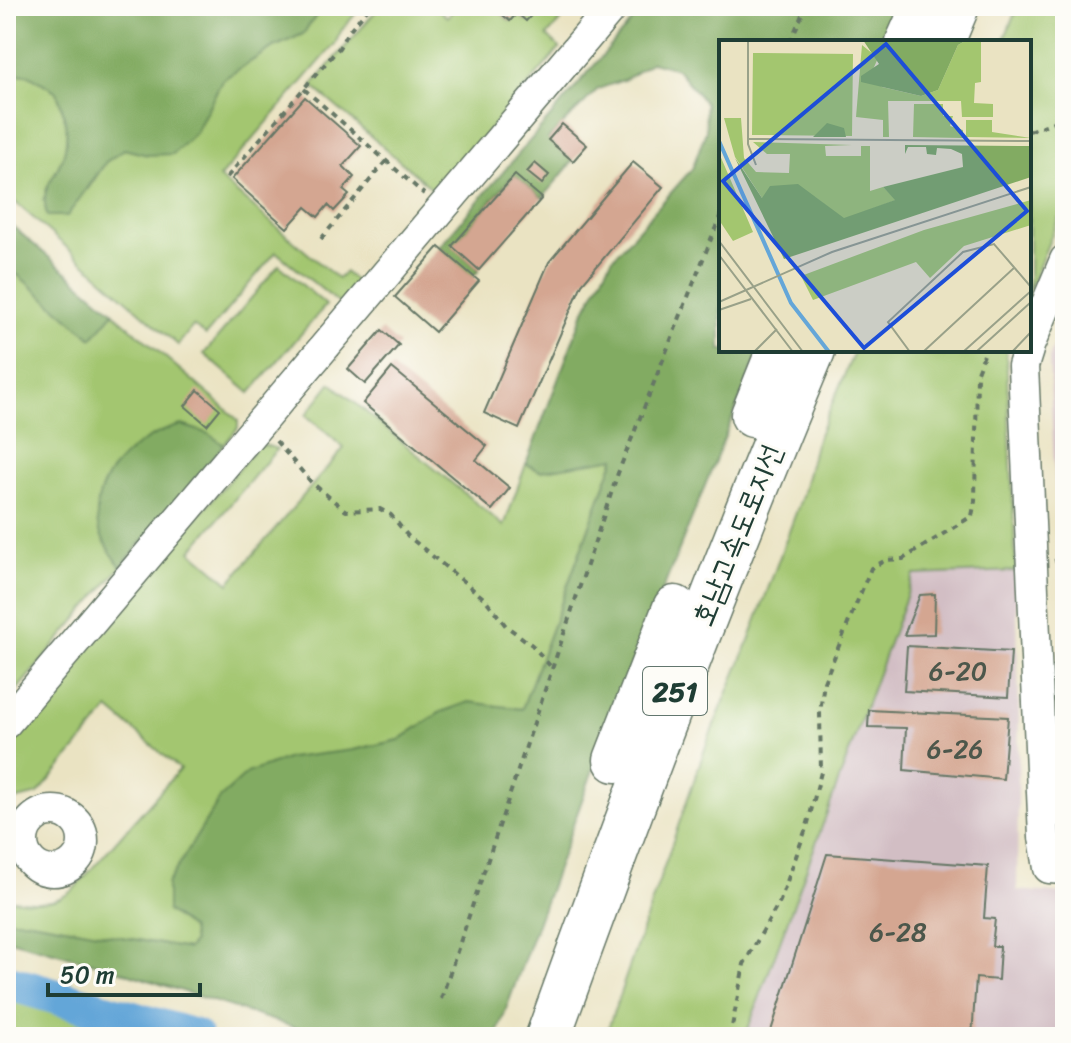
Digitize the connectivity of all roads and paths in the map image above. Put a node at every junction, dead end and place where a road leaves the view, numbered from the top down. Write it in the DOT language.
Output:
graph roads {
  1 [pos="370,6"];
  2 [pos="806,6"];
  3 [pos="924,6"];
  4 [pos="957,6"];
  5 [pos="605,9"];
  6 [pos="791,40"];
  7 [pos="909,40"];
  8 [pos="943,40"];
  9 [pos="304,89"];
  10 [pos="1065,109"];
  11 [pos="1031,130"];
  12 [pos="387,161"];
  13 [pos="227,177"];
  14 [pos="441,209"];
  15 [pos="719,219"];
  16 [pos="321,239"];
  17 [pos="1065,260"];
  18 [pos="1031,341"];
  19 [pos="778,352"];
  20 [pos="812,352"];
  21 [pos="985,352"];
  22 [pos="1027,352"];
  23 [pos="259,424"];
  24 [pos="552,668"];
  25 [pos="6,723"];
  26 [pos="44,813"];
  27 [pos="6,823"];
  28 [pos="6,864"];
  29 [pos="1065,869"];
  30 [pos="44,870"];
  31 [pos="441,999"];
  32 [pos="528,1035"];
  33 [pos="730,1037"];
  1 -- 9 [label="path"];
  2 -- 6 [label="path"];
  3 -- 7 [label="highway"];
  4 -- 8 [label="highway"];
  5 -- 14 [label="street"];
  9 -- 12 [label="path"];
  9 -- 13 [label="path"];
  10 -- 11 [label="path"];
  12 -- 14 [label="path"];
  12 -- 16 [label="path"];
  14 -- 23 [label="street"];
  15 -- 24 [label="path"];
  17 -- 18 [label="street"];
  19 -- 32 [label="highway, 호남고속도로지선 / 251"];
  20 -- 32 [label="highway, 호남고속도로지선 / 251"];
  21 -- 33 [label="path"];
  22 -- 29 [label="street"];
  23 -- 24 [label="path"];
  23 -- 25 [label="street"];
  24 -- 31 [label="path"];
  26 -- 27 [label="street"];
  26 -- 30 [label="street"];
  26 -- 30 [label="street"];
  28 -- 30 [label="street"];
}
